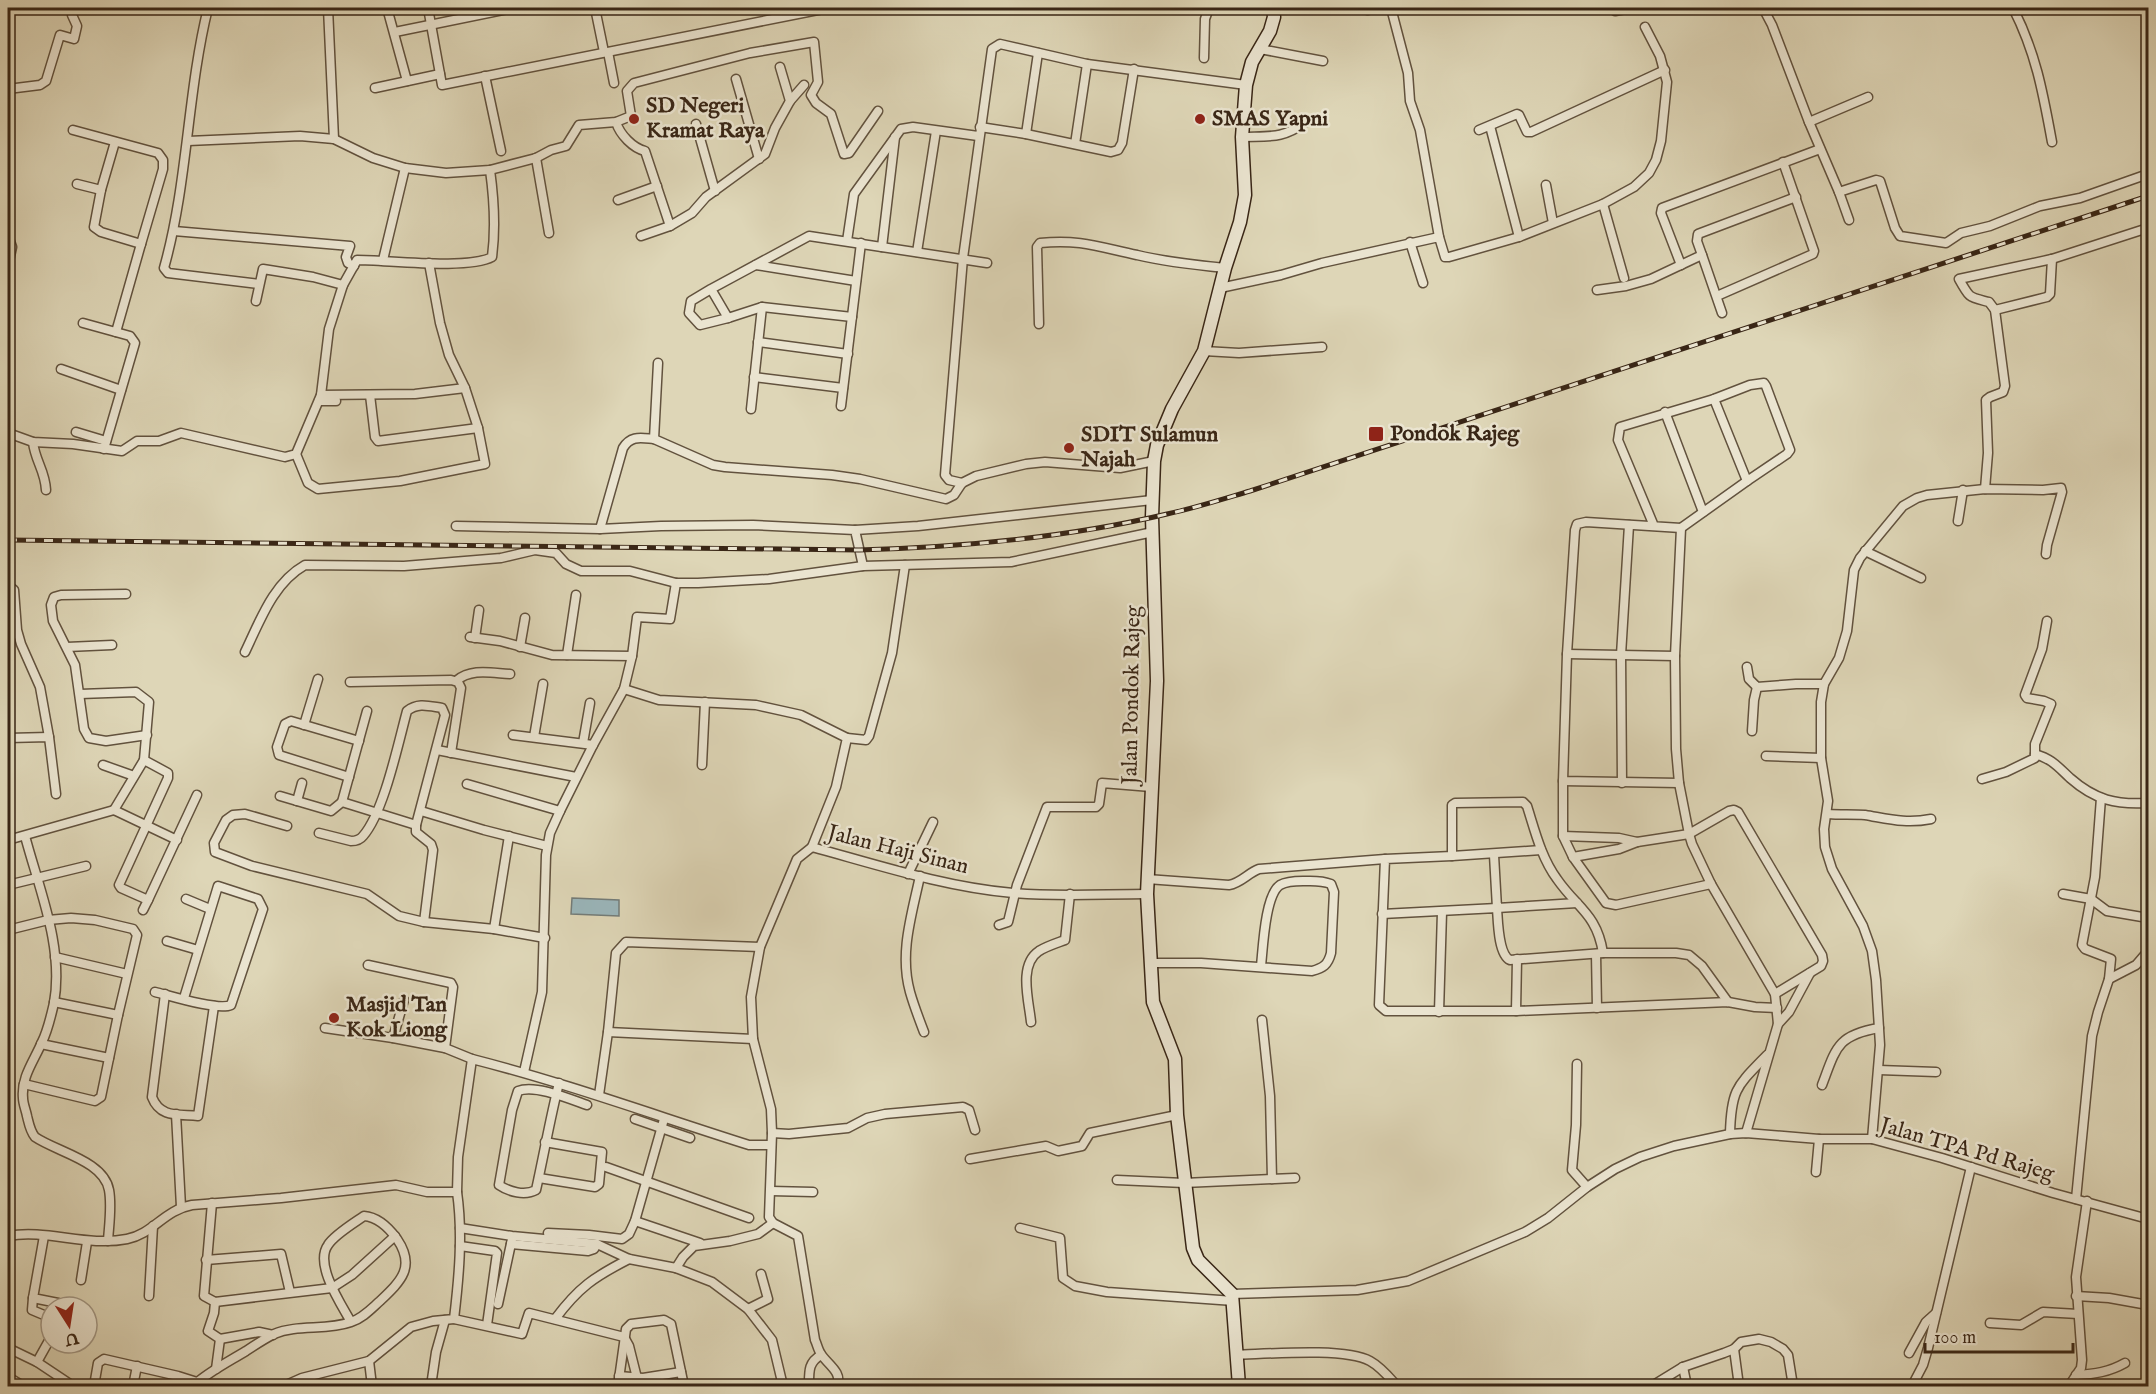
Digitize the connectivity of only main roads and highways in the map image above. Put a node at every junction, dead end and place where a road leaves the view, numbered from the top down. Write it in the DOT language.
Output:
graph roads {
  1 [pos="1273,8"];
  2 [pos="1239,1386"];
  1 -- 2 [label="main road, Jalan Pondok Rajeg"];
}
